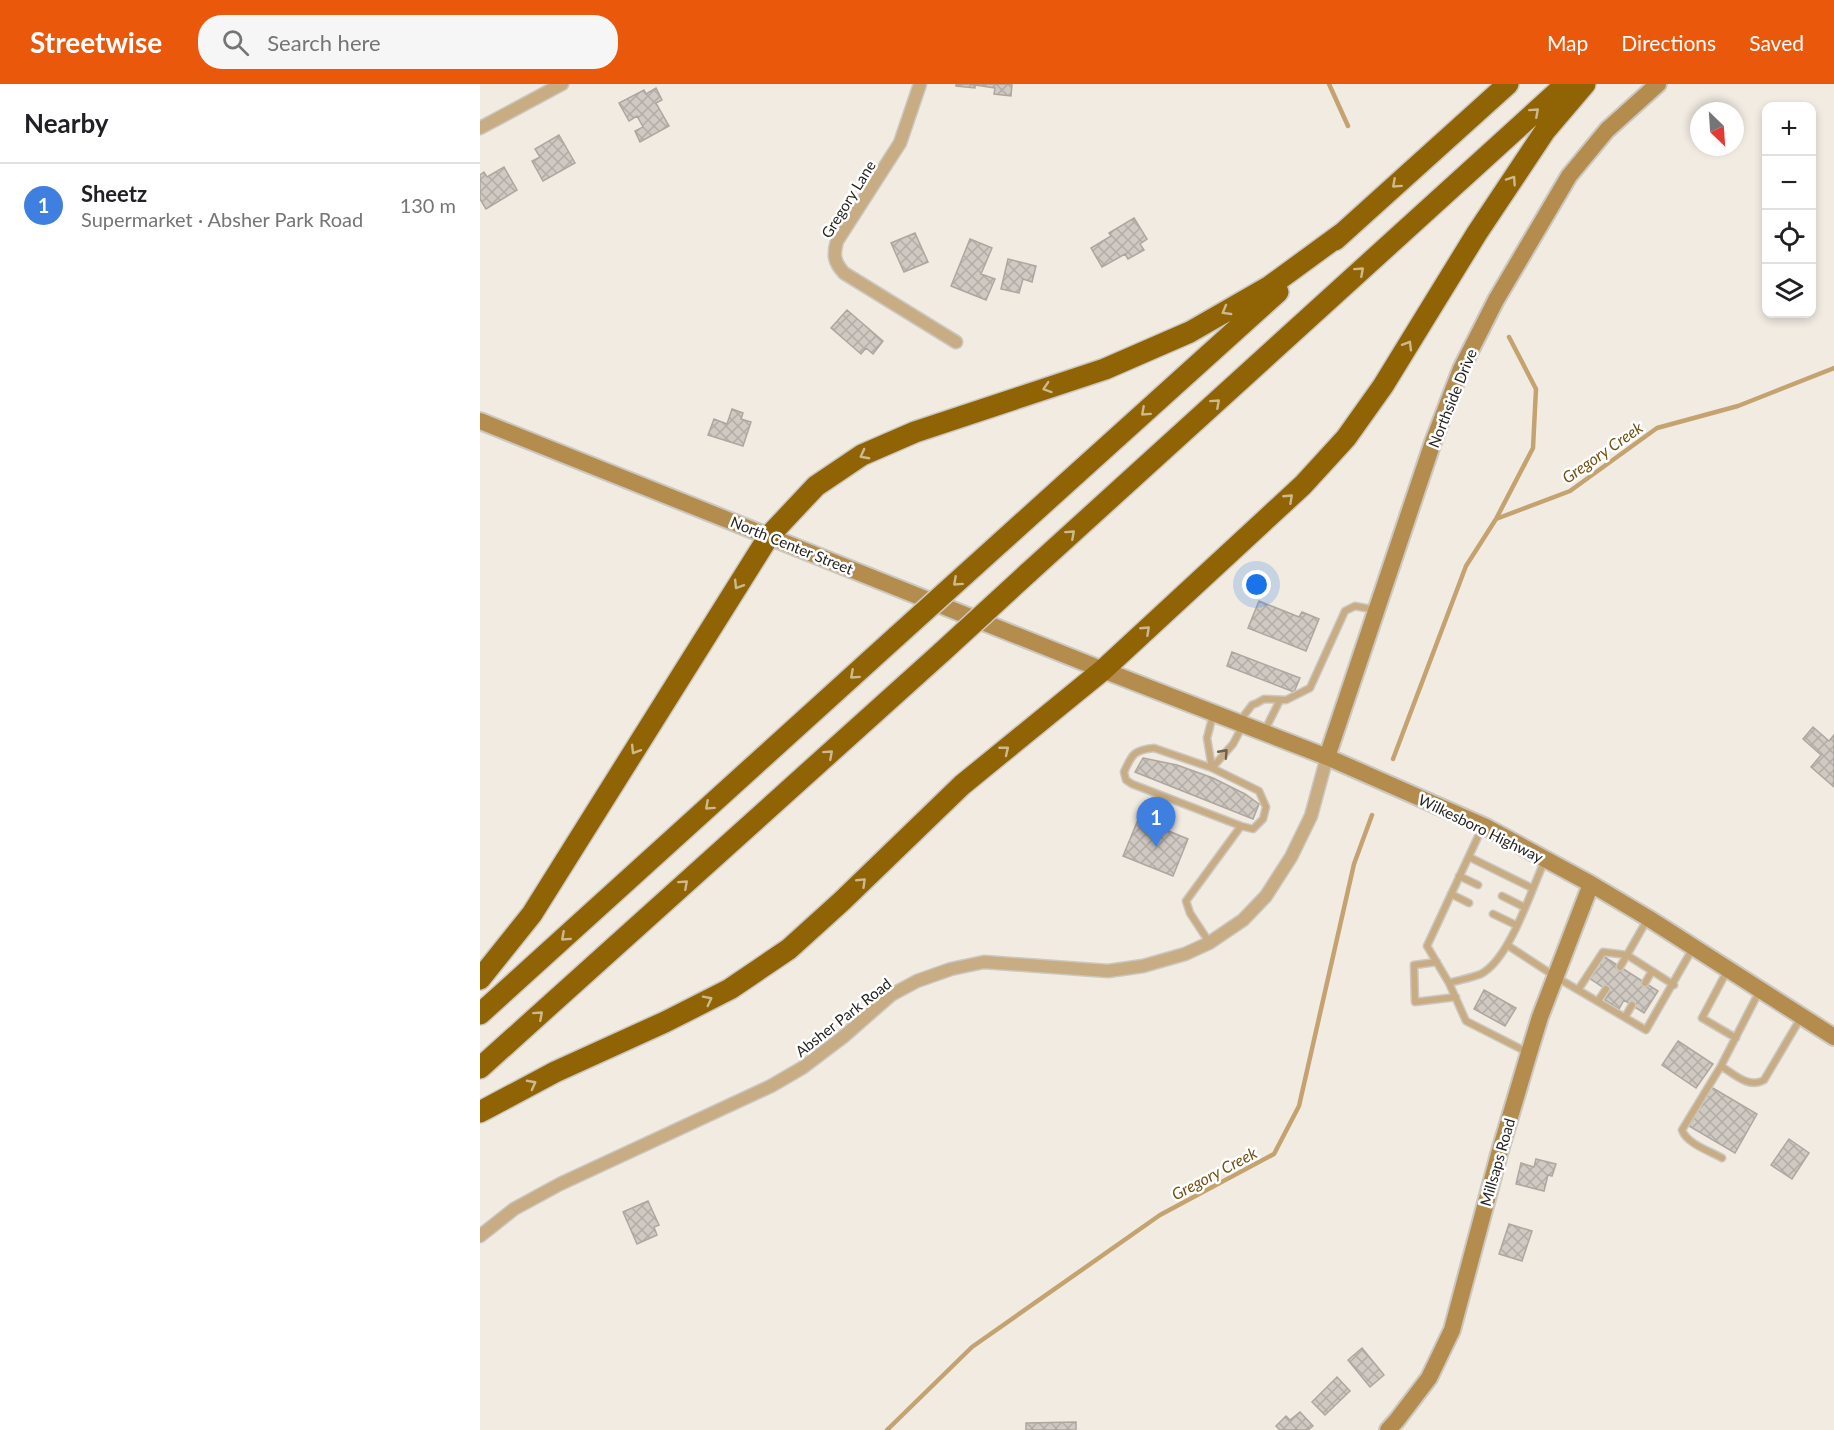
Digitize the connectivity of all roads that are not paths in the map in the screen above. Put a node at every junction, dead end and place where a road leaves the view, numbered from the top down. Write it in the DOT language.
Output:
graph roads {
  1 [pos="562,84"];
  2 [pos="920,84"];
  3 [pos="1508,84"];
  4 [pos="1566,84"];
  5 [pos="1585,84"];
  6 [pos="1658,84"];
  7 [pos="480,128"];
  8 [pos="1344,232"];
  9 [pos="956,342"];
  10 [pos="480,421"];
  11 [pos="770,536"];
  12 [pos="1376,611"];
  13 [pos="1103,670"];
  14 [pos="1280,700"];
  15 [pos="1214,712"];
  16 [pos="1241,723"];
  17 [pos="1264,733"];
  18 [pos="1327,757"];
  19 [pos="1212,768"];
  20 [pos="1241,826"];
  21 [pos="1483,826"];
  22 [pos="1468,857"];
  23 [pos="1546,859"];
  24 [pos="1459,876"];
  25 [pos="1591,884"];
  26 [pos="1478,885"];
  27 [pos="1532,888"];
  28 [pos="1451,894"];
  29 [pos="1502,896"];
  30 [pos="1469,903"];
  31 [pos="1524,907"];
  32 [pos="1493,914"];
  33 [pos="1648,918"];
  34 [pos="1516,925"];
  35 [pos="1209,943"];
  36 [pos="1507,945"];
  37 [pos="1694,946"];
  38 [pos="1627,956"];
  39 [pos="1437,962"];
  40 [pos="1620,967"];
  41 [pos="1728,968"];
  42 [pos="1652,971"];
  43 [pos="1556,977"];
  44 [pos="480,979"];
  45 [pos="1645,982"];
  46 [pos="1449,983"];
  47 [pos="1674,985"];
  48 [pos="1606,989"];
  49 [pos="1760,989"];
  50 [pos="1578,990"];
  51 [pos="1456,997"];
  52 [pos="1598,1001"];
  53 [pos="1632,1005"];
  54 [pos="480,1014"];
  55 [pos="1802,1016"];
  56 [pos="1624,1017"];
  57 [pos="1834,1037"];
  58 [pos="1736,1038"];
  59 [pos="1529,1053"];
  60 [pos="1721,1066"];
  61 [pos="480,1068"];
  62 [pos="480,1112"];
  63 [pos="1722,1158"];
  64 [pos="480,1236"];
  65 [pos="1388,1430"];
  1 -- 7 [label="street"];
  2 -- 9 [label="street, Gregory Lane"];
  3 -- 8 [label="highway, one-way"];
  61 -- 4 [label="highway, one-way, bridge"];
  13 -- 5 [label="highway, one-way"];
  6 -- 12 [label="main road, Northside Drive"];
  8 -- 11 [label="highway, one-way"];
  8 -- 54 [label="highway, one-way, bridge"];
  10 -- 11 [label="main road, North Center Street"];
  11 -- 13 [label="main road, North Center Street"];
  11 -- 44 [label="highway, one-way"];
  12 -- 14 [label="lane"];
  12 -- 18 [label="main road, Northside Drive"];
  13 -- 15 [label="main road, Wilkesboro Highway"];
  62 -- 13 [label="highway, one-way"];
  14 -- 16 [label="lane"];
  14 -- 17 [label="lane"];
  15 -- 16 [label="main road, Wilkesboro Highway"];
  15 -- 19 [label="lane"];
  16 -- 17 [label="main road, Wilkesboro Highway"];
  19 -- 16 [label="lane, one-way"];
  17 -- 18 [label="main road, Wilkesboro Highway"];
  18 -- 21 [label="main road, Wilkesboro Highway"];
  18 -- 35 [label="street, Absher Park Road"];
  19 -- 20 [label="lane"];
  19 -- 20 [label="lane"];
  20 -- 35 [label="lane"];
  21 -- 22 [label="lane"];
  21 -- 23 [label="main road, Wilkesboro Highway"];
  22 -- 24 [label="lane"];
  22 -- 27 [label="lane"];
  23 -- 25 [label="main road, Wilkesboro Highway"];
  23 -- 27 [label="lane"];
  24 -- 26 [label="lane"];
  24 -- 28 [label="lane"];
  25 -- 33 [label="main road, Wilkesboro Highway"];
  25 -- 43 [label="main road, Millsaps Road"];
  27 -- 31 [label="lane"];
  28 -- 30 [label="lane"];
  28 -- 39 [label="lane"];
  29 -- 31 [label="lane"];
  31 -- 34 [label="lane"];
  32 -- 34 [label="lane"];
  33 -- 37 [label="main road, Wilkesboro Highway"];
  33 -- 38 [label="lane"];
  34 -- 36 [label="lane"];
  35 -- 64 [label="street, Absher Park Road"];
  36 -- 43 [label="lane"];
  36 -- 46 [label="lane"];
  37 -- 41 [label="main road, Wilkesboro Highway"];
  37 -- 47 [label="lane"];
  38 -- 40 [label="lane"];
  38 -- 42 [label="lane"];
  38 -- 50 [label="lane"];
  39 -- 46 [label="lane"];
  39 -- 51 [label="lane"];
  41 -- 49 [label="main road, Wilkesboro Highway"];
  41 -- 58 [label="lane"];
  42 -- 45 [label="lane"];
  42 -- 47 [label="lane"];
  43 -- 50 [label="lane"];
  43 -- 59 [label="main road, Millsaps Road"];
  46 -- 51 [label="lane"];
  47 -- 56 [label="lane"];
  48 -- 52 [label="lane"];
  49 -- 55 [label="main road, Wilkesboro Highway"];
  49 -- 58 [label="lane"];
  50 -- 52 [label="lane"];
  51 -- 59 [label="lane"];
  52 -- 56 [label="lane"];
  53 -- 56 [label="lane"];
  55 -- 57 [label="main road, Wilkesboro Highway"];
  55 -- 60 [label="lane"];
  58 -- 60 [label="lane"];
  59 -- 65 [label="main road, Millsaps Road"];
  60 -- 63 [label="lane"];
}
